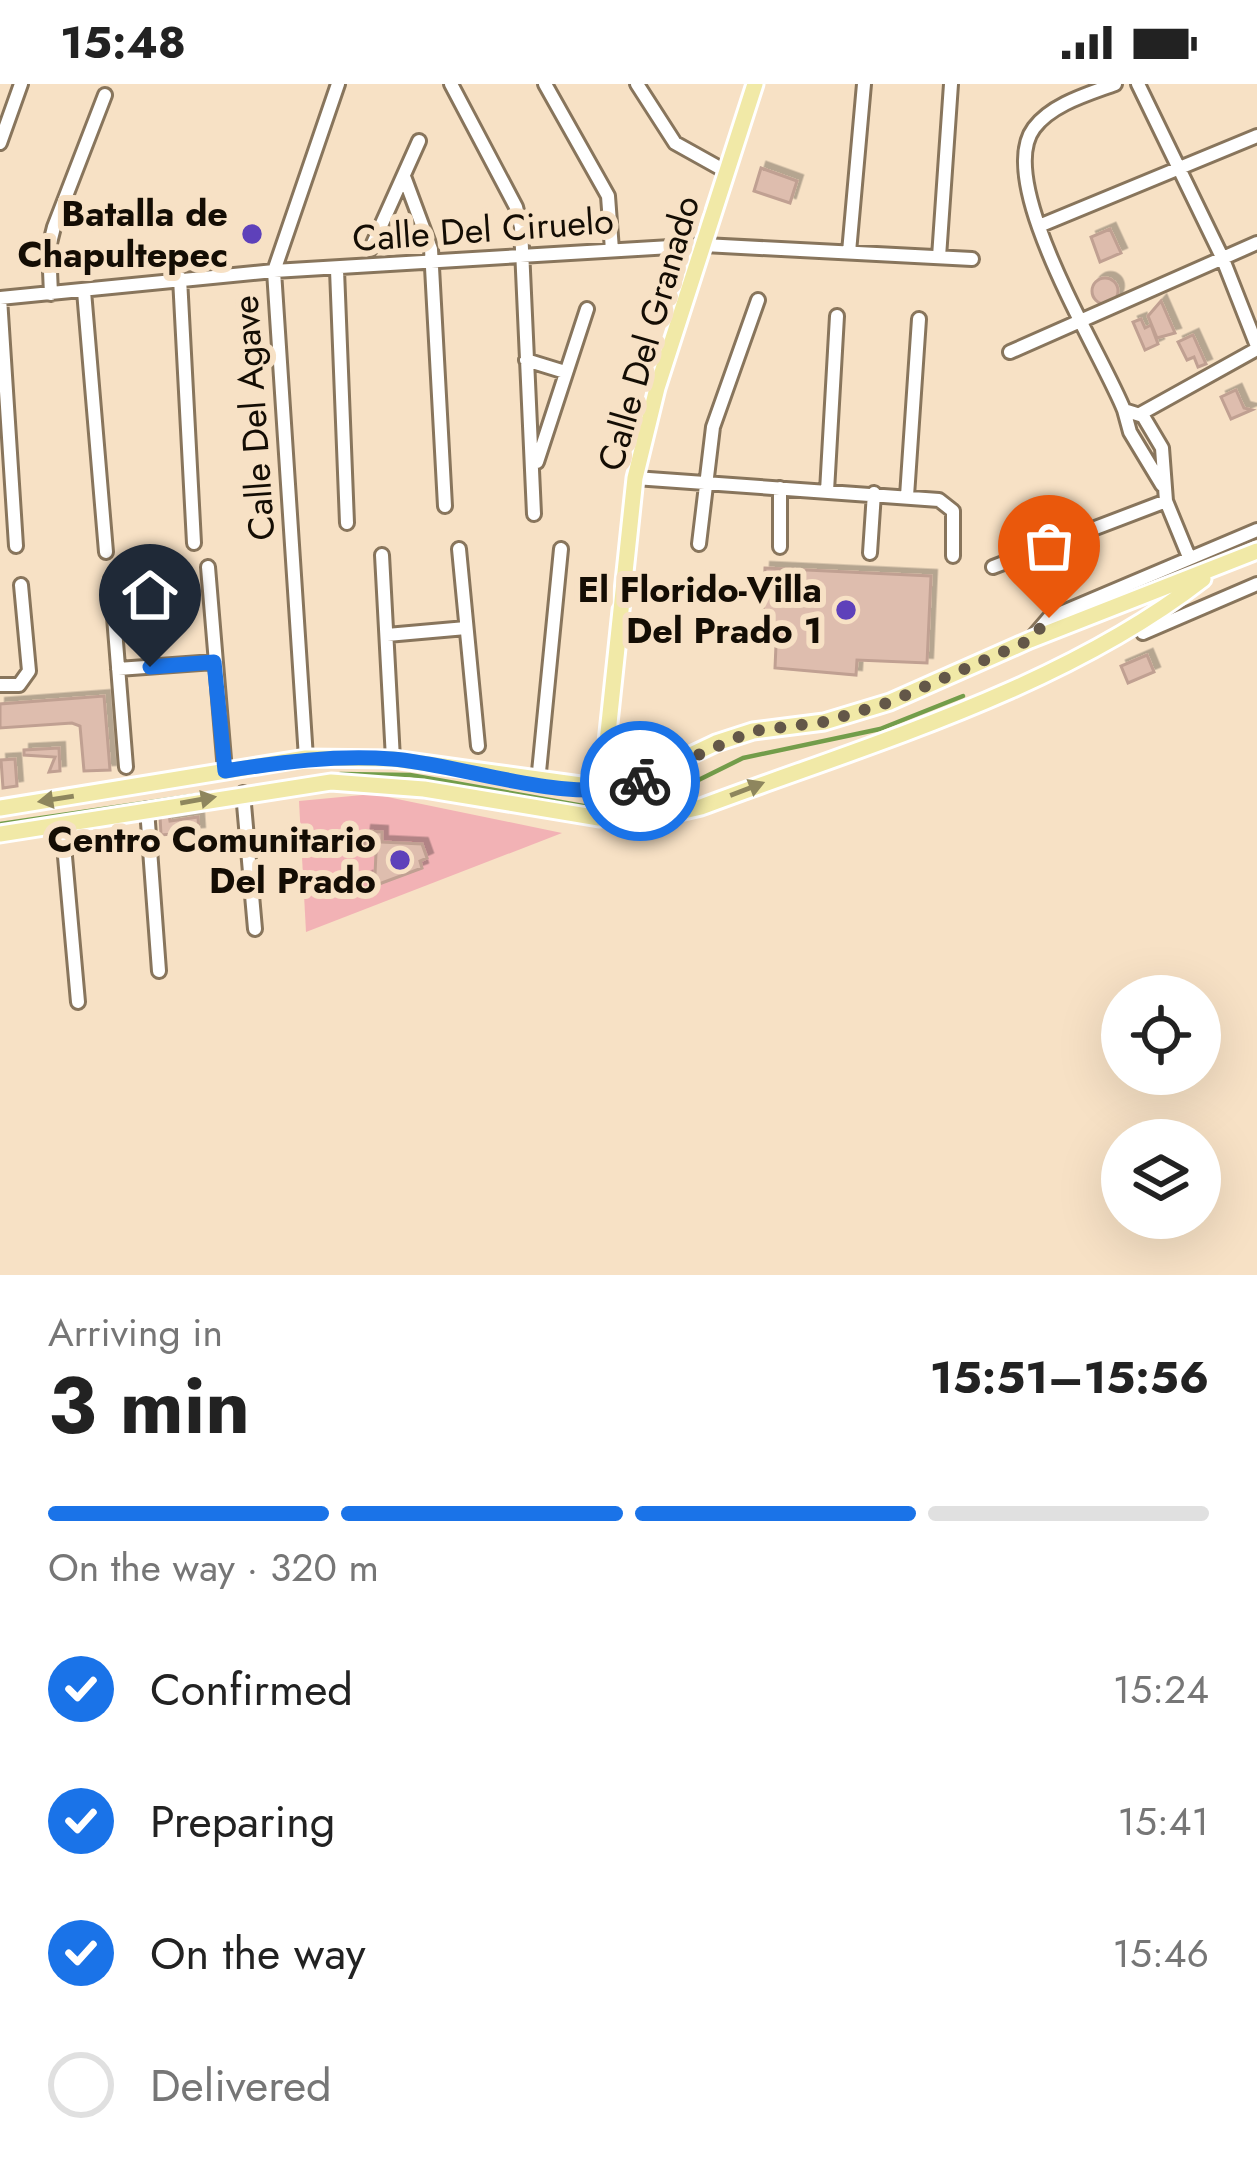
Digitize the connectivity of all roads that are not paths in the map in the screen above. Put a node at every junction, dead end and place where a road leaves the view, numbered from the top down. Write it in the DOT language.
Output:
graph roads {
  1 [pos="21,84"];
  2 [pos="338,84"];
  3 [pos="451,84"];
  4 [pos="545,84"];
  5 [pos="637,84"];
  6 [pos="754,84"];
  7 [pos="864,84"];
  8 [pos="951,84"];
  9 [pos="1114,84"];
  10 [pos="1138,84"];
  11 [pos="105,95"];
  12 [pos="1257,136"];
  13 [pos="1,138"];
  14 [pos="418,141"];
  15 [pos="1182,169"];
  16 [pos="727,172"];
  17 [pos="405,179"];
  18 [pos="1039,226"];
  19 [pos="1257,243"];
  20 [pos="704,245"];
  21 [pos="371,248"];
  22 [pos="612,250"];
  23 [pos="849,252"];
  24 [pos="939,256"];
  25 [pos="1222,257"];
  26 [pos="523,259"];
  27 [pos="972,259"];
  28 [pos="431,265"];
  29 [pos="337,270"];
  30 [pos="274,271"];
  31 [pos="180,278"];
  32 [pos="84,291"];
  33 [pos="51,294"];
  34 [pos="0,298"];
  35 [pos="758,300"];
  36 [pos="587,309"];
  37 [pos="837,316"];
  38 [pos="920,319"];
  39 [pos="1083,322"];
  40 [pos="1256,343"];
  41 [pos="1010,352"];
  42 [pos="526,360"];
  43 [pos="565,372"];
  44 [pos="1140,413"];
  45 [pos="1124,415"];
  46 [pos="534,468"];
  47 [pos="635,478"];
  48 [pos="705,483"];
  49 [pos="1163,485"];
  50 [pos="780,488"];
  51 [pos="826,490"];
  52 [pos="874,493"];
  53 [pos="907,496"];
  54 [pos="1166,501"];
  55 [pos="445,506"];
  56 [pos="534,514"];
  57 [pos="347,523"];
  58 [pos="1257,530"];
  59 [pos="194,543"];
  60 [pos="699,544"];
  61 [pos="16,546"];
  62 [pos="780,547"];
  63 [pos="561,548"];
  64 [pos="459,549"];
  65 [pos="1257,551"];
  66 [pos="106,552"];
  67 [pos="870,553"];
  68 [pos="382,555"];
  69 [pos="953,556"];
  70 [pos="1189,557"];
  71 [pos="208,567"];
  72 [pos="993,567"];
  73 [pos="1216,569"];
  74 [pos="110,579"];
  75 [pos="1257,584"];
  76 [pos="21,585"];
  77 [pos="1139,624"];
  78 [pos="466,628"];
  79 [pos="387,635"];
  80 [pos="1030,640"];
  81 [pos="214,662"];
  82 [pos="118,669"];
  83 [pos="0,685"];
  84 [pos="478,746"];
  85 [pos="306,758"];
  86 [pos="393,759"];
  87 [pos="126,767"];
  88 [pos="225,771"];
  89 [pos="538,782"];
  90 [pos="602,792"];
  91 [pos="243,793"];
  92 [pos="0,808"];
  93 [pos="147,809"];
  94 [pos="599,818"];
  95 [pos="62,823"];
  96 [pos="0,834"];
  97 [pos="255,929"];
  98 [pos="159,971"];
  99 [pos="78,1002"];
  1 -- 13 [label="street"];
  2 -- 30 [label="street, Calle Del Agave"];
  3 -- 26 [label="street"];
  4 -- 22 [label="street"];
  5 -- 16 [label="street"];
  6 -- 16 [label="main road, Calle Del Granado"];
  7 -- 23 [label="street"];
  8 -- 24 [label="street"];
  9 -- 18 [label="street"];
  10 -- 15 [label="street"];
  11 -- 33 [label="street"];
  12 -- 15 [label="street"];
  14 -- 17 [label="street"];
  15 -- 18 [label="street"];
  15 -- 25 [label="street"];
  16 -- 20 [label="main road, Calle Del Granado"];
  17 -- 21 [label="street"];
  17 -- 28 [label="street"];
  18 -- 39 [label="street"];
  19 -- 25 [label="street"];
  20 -- 22 [label="street, Calle Del Ciruelo"];
  20 -- 23 [label="street, Calle Del Ciruelo"];
  20 -- 47 [label="main road, Calle Del Granado"];
  22 -- 26 [label="street, Calle Del Ciruelo"];
  23 -- 24 [label="street, Calle Del Ciruelo"];
  24 -- 27 [label="street, Calle Del Ciruelo"];
  25 -- 39 [label="street"];
  25 -- 40 [label="street"];
  26 -- 28 [label="street, Calle Del Ciruelo"];
  26 -- 42 [label="street"];
  28 -- 29 [label="street, Calle Del Ciruelo"];
  28 -- 55 [label="street"];
  29 -- 30 [label="street, Calle Del Ciruelo"];
  29 -- 57 [label="street"];
  30 -- 31 [label="street, Calle Del Ciruelo"];
  30 -- 85 [label="street, Calle Del Agave"];
  31 -- 32 [label="street, Calle Del Ciruelo"];
  31 -- 59 [label="street"];
  32 -- 33 [label="street, Calle Del Ciruelo"];
  32 -- 66 [label="street"];
  33 -- 34 [label="street, Calle Del Ciruelo"];
  34 -- 61 [label="street"];
  35 -- 48 [label="street"];
  36 -- 43 [label="street"];
  37 -- 51 [label="street"];
  38 -- 53 [label="street"];
  39 -- 41 [label="street"];
  39 -- 45 [label="street"];
  40 -- 44 [label="street"];
  42 -- 43 [label="street"];
  42 -- 46 [label="street"];
  43 -- 46 [label="street"];
  44 -- 45 [label="street"];
  44 -- 49 [label="street"];
  45 -- 49 [label="street"];
  46 -- 56 [label="street"];
  47 -- 48 [label="street"];
  47 -- 90 [label="main road, Calle Del Granado"];
  48 -- 50 [label="street"];
  48 -- 60 [label="street"];
  49 -- 54 [label="street"];
  50 -- 51 [label="street"];
  50 -- 62 [label="street"];
  51 -- 52 [label="street"];
  52 -- 53 [label="street"];
  52 -- 67 [label="street"];
  53 -- 69 [label="street"];
  54 -- 70 [label="street"];
  54 -- 72 [label="street"];
  58 -- 70 [label="street"];
  63 -- 89 [label="street"];
  64 -- 78 [label="street"];
  65 -- 73 [label="main road"];
  68 -- 79 [label="street"];
  70 -- 80 [label="street"];
  71 -- 81 [label="street"];
  73 -- 77 [label="main road"];
  73 -- 80 [label="main road"];
  74 -- 82 [label="street"];
  75 -- 77 [label="street"];
  76 -- 83 [label="street"];
  94 -- 77 [label="main road, one-way"];
  78 -- 79 [label="street"];
  78 -- 84 [label="street"];
  79 -- 86 [label="street"];
  80 -- 90 [label="main road"];
  81 -- 82 [label="street"];
  81 -- 88 [label="street"];
  82 -- 87 [label="street"];
  85 -- 86 [label="main road"];
  85 -- 88 [label="main road"];
  86 -- 89 [label="main road"];
  88 -- 92 [label="main road, one-way"];
  89 -- 90 [label="main road"];
  90 -- 94 [label="main road, Calle Del Granado"];
  93 -- 91 [label="main road, one-way"];
  91 -- 94 [label="main road"];
  91 -- 97 [label="street"];
  93 -- 95 [label="main road"];
  93 -- 98 [label="street"];
  95 -- 96 [label="main road"];
  95 -- 99 [label="street"];
}
